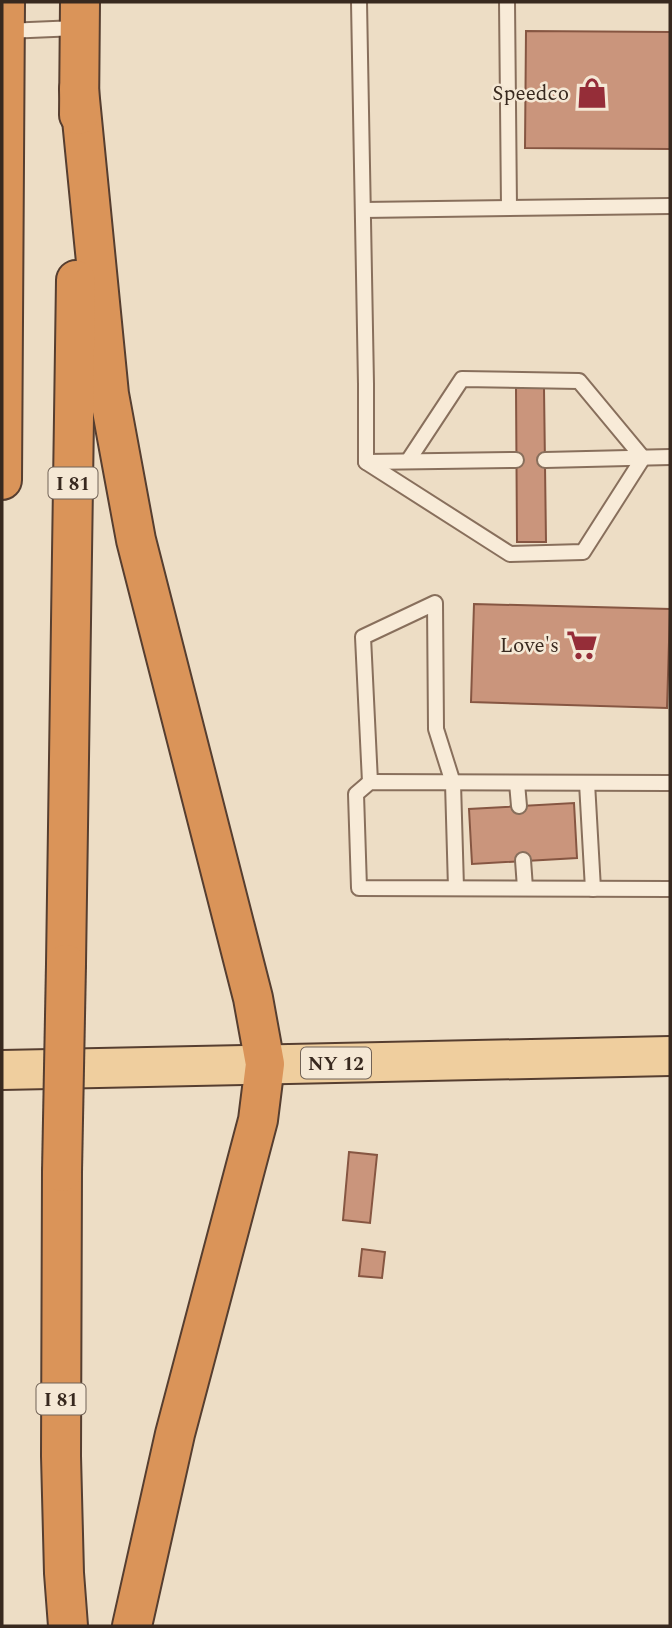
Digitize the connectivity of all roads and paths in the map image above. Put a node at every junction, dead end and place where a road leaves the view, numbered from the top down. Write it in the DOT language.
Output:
graph roads {
  1 [pos="359,2"];
  2 [pos="507,2"];
  3 [pos="80,15"];
  4 [pos="5,17"];
  5 [pos="79,89"];
  6 [pos="670,206"];
  7 [pos="509,208"];
  8 [pos="363,209"];
  9 [pos="2,334"];
  10 [pos="670,457"];
  11 [pos="643,458"];
  12 [pos="516,460"];
  13 [pos="545,460"];
  14 [pos="408,461"];
  15 [pos="366,462"];
  16 [pos="2,480"];
  17 [pos="370,782"];
  18 [pos="453,783"];
  19 [pos="517,783"];
  20 [pos="587,783"];
  21 [pos="670,783"];
  22 [pos="519,806"];
  23 [pos="523,860"];
  24 [pos="456,888"];
  25 [pos="525,888"];
  26 [pos="593,889"];
  27 [pos="670,889"];
  28 [pos="670,1056"];
  29 [pos="265,1064"];
  30 [pos="2,1070"];
  31 [pos="68,1626"];
  32 [pos="132,1626"];
  1 -- 8 [label="lane"];
  2 -- 7 [label="lane"];
  3 -- 4 [label="lane"];
  3 -- 5 [label="highway, I 81"];
  4 -- 9 [label="highway"];
  5 -- 29 [label="highway"];
  5 -- 31 [label="highway, I 81, bridge"];
  6 -- 7 [label="lane"];
  7 -- 8 [label="lane"];
  8 -- 15 [label="lane"];
  9 -- 16 [label="highway"];
  10 -- 11 [label="lane"];
  11 -- 13 [label="lane"];
  11 -- 14 [label="lane"];
  11 -- 15 [label="lane"];
  12 -- 14 [label="lane"];
  14 -- 15 [label="lane"];
  17 -- 18 [label="lane"];
  17 -- 18 [label="lane"];
  17 -- 24 [label="lane"];
  18 -- 19 [label="lane"];
  18 -- 24 [label="lane"];
  19 -- 20 [label="lane"];
  19 -- 22 [label="lane"];
  20 -- 21 [label="lane"];
  20 -- 26 [label="lane"];
  23 -- 25 [label="lane"];
  24 -- 25 [label="lane"];
  25 -- 26 [label="lane"];
  26 -- 27 [label="lane"];
  28 -- 29 [label="main road, NY 12"];
  29 -- 30 [label="main road, NY 12"];
  29 -- 32 [label="highway"];
}
